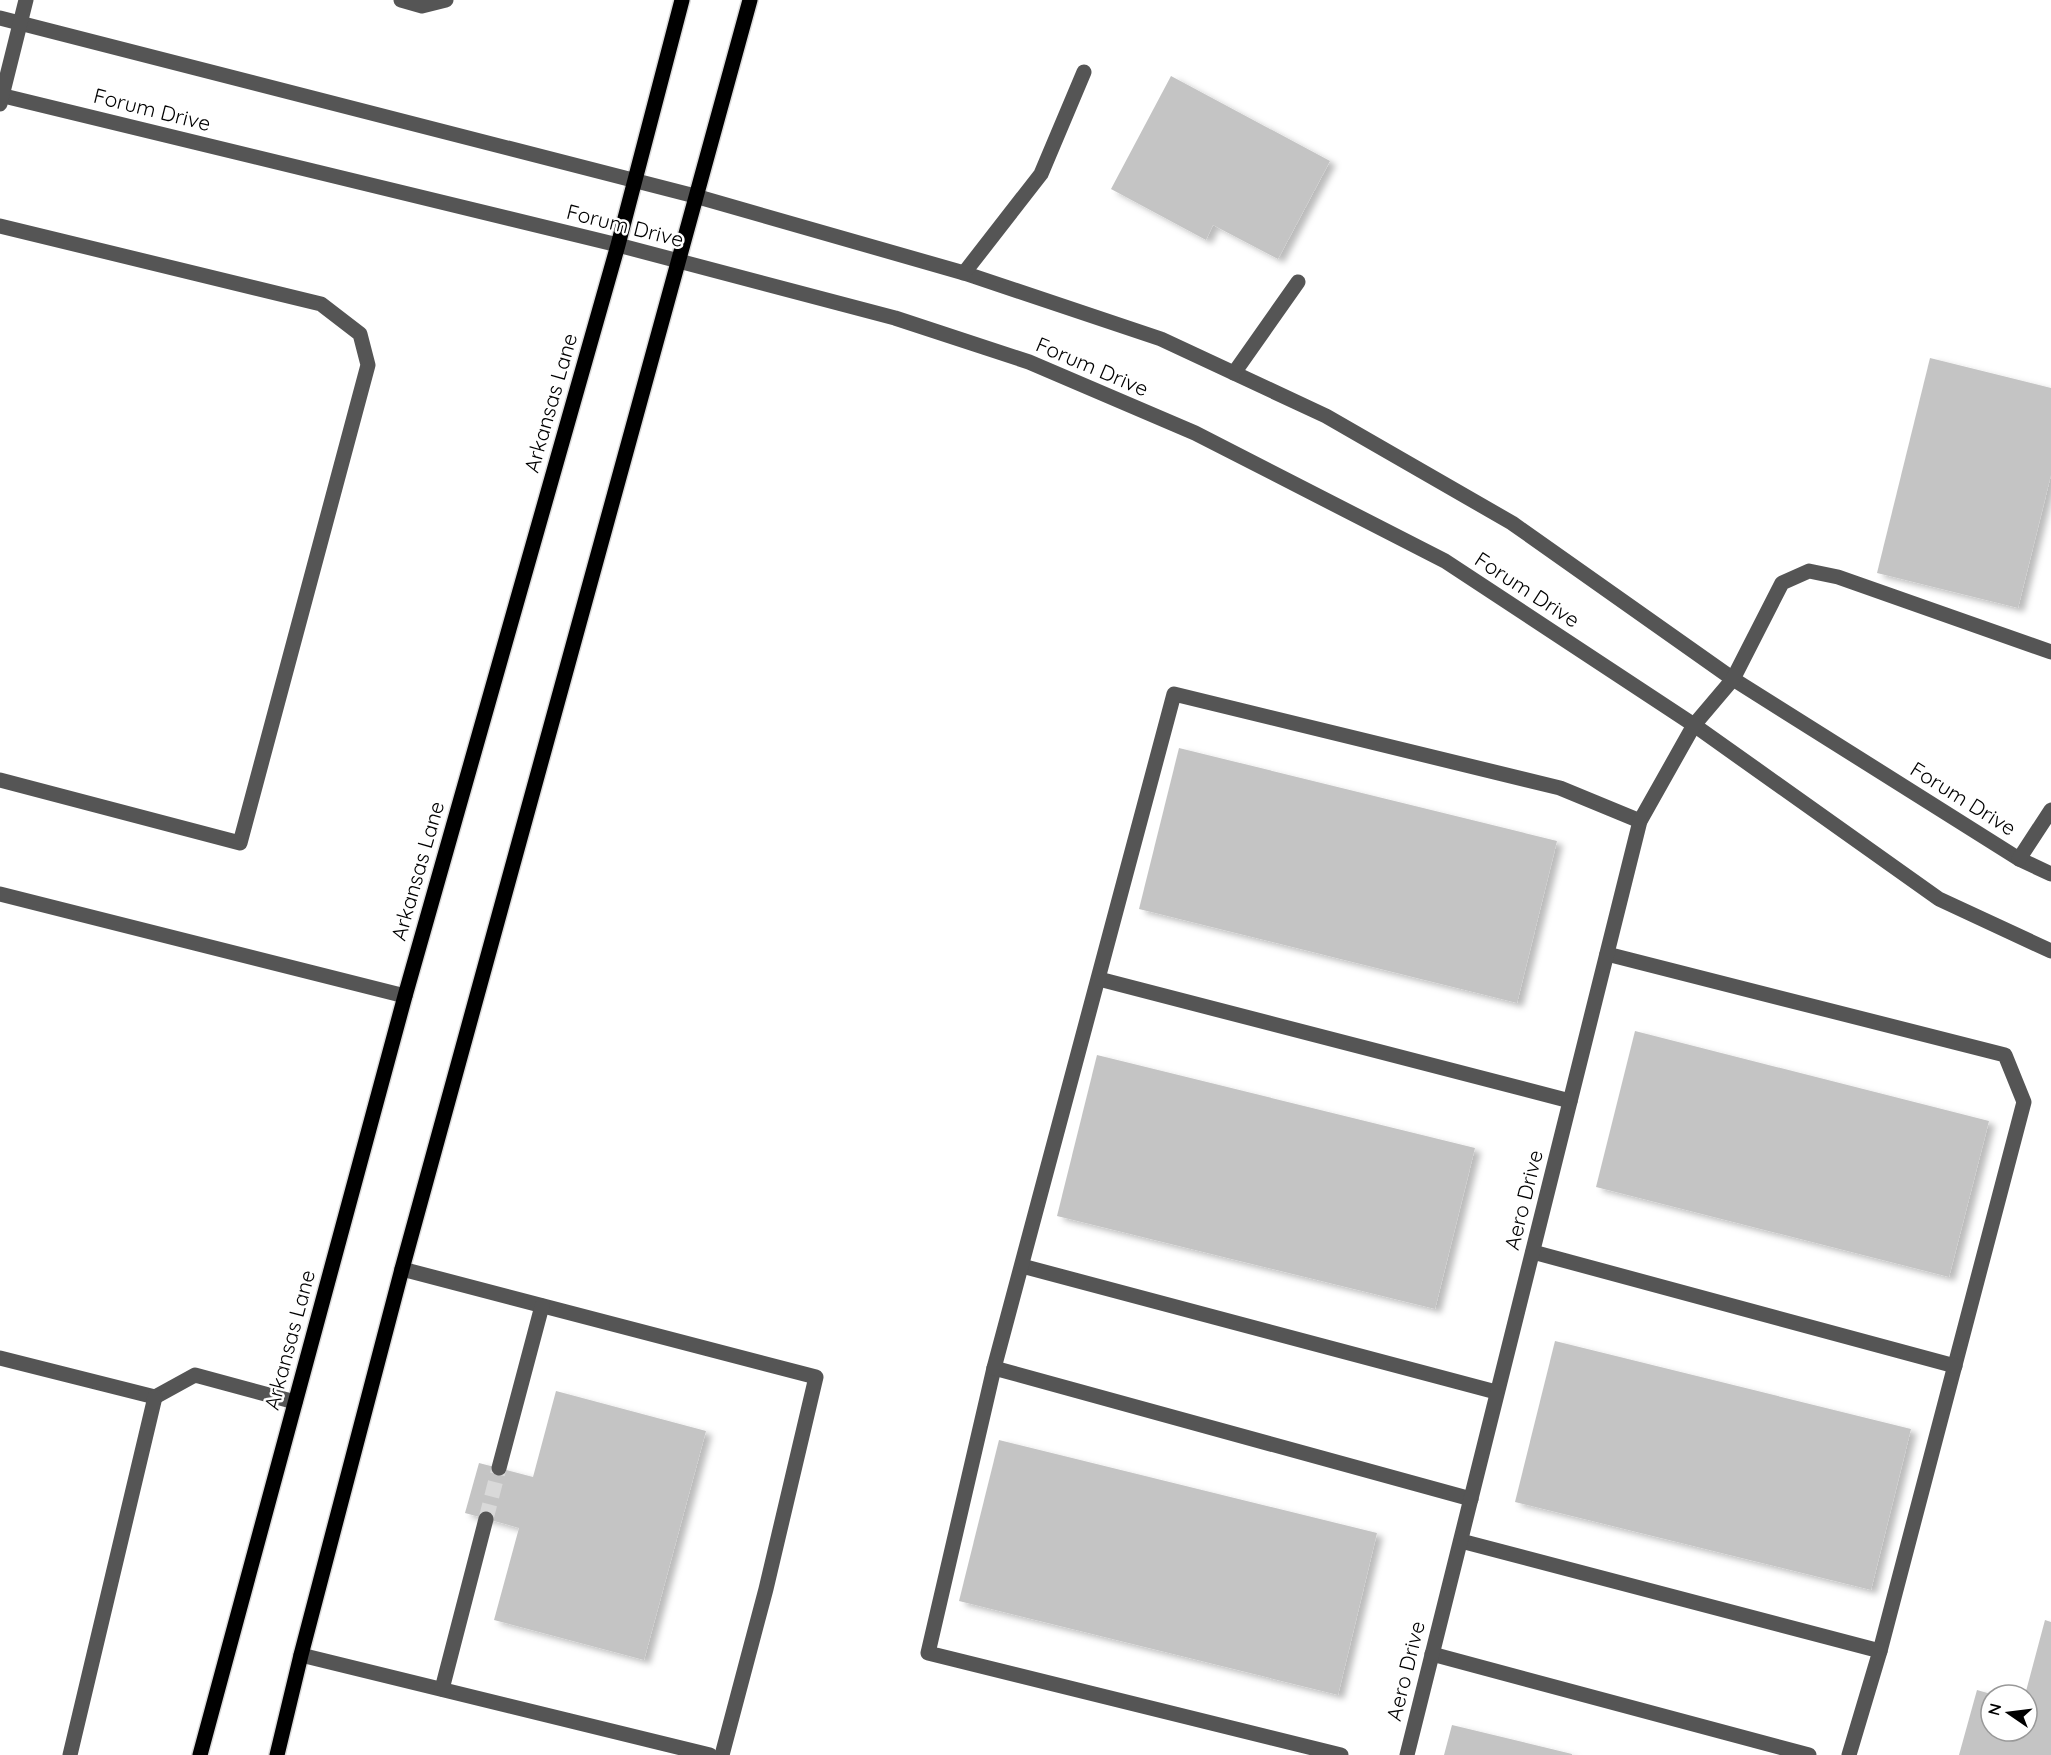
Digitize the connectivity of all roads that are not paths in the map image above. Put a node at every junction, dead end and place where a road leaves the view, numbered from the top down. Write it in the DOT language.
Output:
graph roads {
  1 [pos="26,0"];
  2 [pos="401,0"];
  3 [pos="446,0"];
  4 [pos="682,0"];
  5 [pos="750,0"];
  6 [pos="0,18"];
  7 [pos="20,23"];
  8 [pos="1084,72"];
  9 [pos="1,98"];
  10 [pos="634,180"];
  11 [pos="695,196"];
  12 [pos="0,226"];
  13 [pos="618,245"];
  14 [pos="678,261"];
  15 [pos="964,273"];
  16 [pos="1298,282"];
  17 [pos="1233,373"];
  18 [pos="2051,652"];
  19 [pos="1733,679"];
  20 [pos="1694,725"];
  21 [pos="0,780"];
  22 [pos="2051,810"];
  23 [pos="1640,821"];
  24 [pos="2019,860"];
  25 [pos="2051,874"];
  26 [pos="0,894"];
  27 [pos="2051,951"];
  28 [pos="1607,954"];
  29 [pos="1099,979"];
  30 [pos="405,996"];
  31 [pos="1570,1101"];
  32 [pos="1533,1252"];
  33 [pos="1022,1266"];
  34 [pos="402,1269"];
  35 [pos="542,1306"];
  36 [pos="0,1358"];
  37 [pos="1955,1366"];
  38 [pos="994,1368"];
  39 [pos="1496,1392"];
  40 [pos="155,1397"];
  41 [pos="295,1402"];
  42 [pos="499,1468"];
  43 [pos="1471,1499"];
  44 [pos="486,1519"];
  45 [pos="1461,1541"];
  46 [pos="1880,1651"];
  47 [pos="1432,1654"];
  48 [pos="301,1655"];
  49 [pos="442,1689"];
  50 [pos="70,1755"];
  51 [pos="200,1755"];
  52 [pos="277,1755"];
  53 [pos="710,1755"];
  54 [pos="722,1755"];
  55 [pos="1341,1755"];
  56 [pos="1407,1755"];
  57 [pos="1809,1755"];
  58 [pos="1849,1755"];
  1 -- 7 [label="street"];
  2 -- 3 [label="street"];
  4 -- 10 [label="main road, Arkansas Lane"];
  5 -- 11 [label="main road"];
  6 -- 7 [label="street, Forum Drive"];
  7 -- 9 [label="street"];
  7 -- 10 [label="street, Forum Drive"];
  8 -- 15 [label="street"];
  9 -- 13 [label="street, Forum Drive"];
  10 -- 11 [label="street, Forum Drive"];
  10 -- 13 [label="main road, Arkansas Lane"];
  11 -- 14 [label="main road"];
  11 -- 15 [label="street, Forum Drive"];
  12 -- 21 [label="street"];
  13 -- 14 [label="street, Forum Drive"];
  13 -- 30 [label="main road, Arkansas Lane"];
  14 -- 20 [label="street, Forum Drive"];
  14 -- 34 [label="main road"];
  15 -- 17 [label="street, Forum Drive"];
  16 -- 17 [label="street"];
  17 -- 19 [label="street, Forum Drive"];
  18 -- 19 [label="street, Aero Drive"];
  19 -- 20 [label="street, Aero Drive"];
  19 -- 24 [label="street, Forum Drive"];
  20 -- 23 [label="street, Aero Drive"];
  20 -- 27 [label="street, Forum Drive"];
  22 -- 24 [label="street"];
  23 -- 28 [label="street, Aero Drive"];
  23 -- 29 [label="street"];
  24 -- 25 [label="street, Forum Drive"];
  26 -- 30 [label="street"];
  28 -- 31 [label="street, Aero Drive"];
  28 -- 37 [label="street"];
  29 -- 31 [label="street"];
  29 -- 33 [label="street"];
  30 -- 41 [label="main road, Arkansas Lane"];
  31 -- 32 [label="street, Aero Drive"];
  32 -- 37 [label="street"];
  32 -- 39 [label="street, Aero Drive"];
  33 -- 38 [label="street"];
  33 -- 39 [label="street"];
  34 -- 35 [label="street"];
  34 -- 48 [label="main road"];
  35 -- 42 [label="street"];
  35 -- 54 [label="street"];
  36 -- 40 [label="street"];
  37 -- 46 [label="street"];
  38 -- 43 [label="street"];
  38 -- 55 [label="street"];
  39 -- 43 [label="street, Aero Drive"];
  40 -- 41 [label="street"];
  40 -- 50 [label="street"];
  41 -- 51 [label="main road, Arkansas Lane"];
  43 -- 45 [label="street, Aero Drive"];
  44 -- 49 [label="street"];
  45 -- 46 [label="street"];
  45 -- 47 [label="street, Aero Drive"];
  46 -- 58 [label="street"];
  47 -- 56 [label="street, Aero Drive"];
  47 -- 57 [label="street"];
  48 -- 49 [label="street"];
  48 -- 52 [label="main road"];
  49 -- 53 [label="street"];
}
